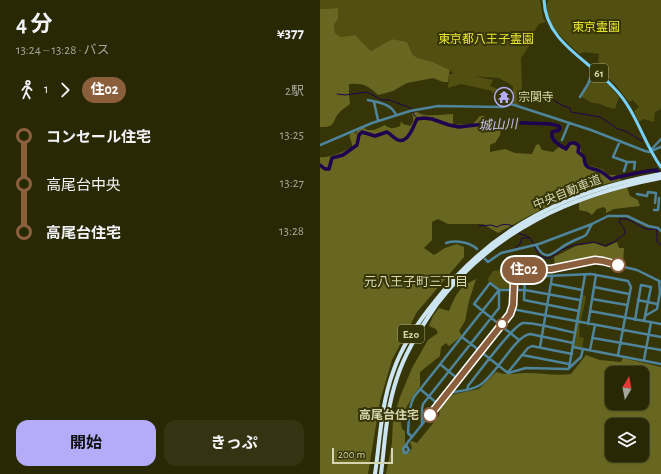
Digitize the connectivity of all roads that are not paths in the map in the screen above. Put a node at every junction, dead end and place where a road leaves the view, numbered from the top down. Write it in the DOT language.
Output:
graph roads {
  1 [pos="544,0"];
  2 [pos="594,69"];
  3 [pos="580,97"];
  4 [pos="368,100"];
  5 [pos="373,101"];
  6 [pos="396,115"];
  7 [pos="378,120"];
  8 [pos="569,123"];
  9 [pos="661,139"];
  10 [pos="562,140"];
  11 [pos="620,142"];
  12 [pos="320,145"];
  13 [pos="661,147"];
  14 [pos="651,150"];
  15 [pos="627,162"];
  16 [pos="661,167"];
  17 [pos="634,169"];
  18 [pos="624,171"];
  19 [pos="660,176"];
  20 [pos="637,194"];
  21 [pos="660,198"];
  22 [pos="655,203"];
  23 [pos="654,210"];
  24 [pos="592,224"];
  25 [pos="513,231"];
  26 [pos="661,231"];
  27 [pos="446,243"];
  28 [pos="535,246"];
  29 [pos="477,249"];
  30 [pos="485,259"];
  31 [pos="585,275"];
  32 [pos="596,275"];
  33 [pos="552,276"];
  34 [pos="660,281"];
  35 [pos="550,284"];
  36 [pos="594,287"];
  37 [pos="633,288"];
  38 [pos="640,289"];
  39 [pos="499,290"];
  40 [pos="513,290"];
  41 [pos="524,290"];
  42 [pos="582,290"];
  43 [pos="549,294"];
  44 [pos="629,294"];
  45 [pos="592,299"];
  46 [pos="580,300"];
  47 [pos="638,300"];
  48 [pos="648,302"];
  49 [pos="658,304"];
  50 [pos="547,305"];
  51 [pos="627,305"];
  52 [pos="512,309"];
  53 [pos="483,311"];
  54 [pos="579,311"];
  55 [pos="590,311"];
  56 [pos="545,316"];
  57 [pos="645,316"];
  58 [pos="491,317"];
  59 [pos="624,318"];
  60 [pos="635,320"];
  61 [pos="644,321"];
  62 [pos="577,322"];
  63 [pos="651,322"];
  64 [pos="588,324"];
  65 [pos="661,324"];
  66 [pos="501,325"];
  67 [pos="595,325"];
  68 [pos="544,326"];
  69 [pos="622,330"];
  70 [pos="510,333"];
  71 [pos="575,333"];
  72 [pos="649,335"];
  73 [pos="462,337"];
  74 [pos="542,337"];
  75 [pos="593,338"];
  76 [pos="661,338"];
  77 [pos="519,340"];
  78 [pos="573,343"];
  79 [pos="620,343"];
  80 [pos="470,344"];
  81 [pos="540,347"];
  82 [pos="573,347"];
  83 [pos="646,348"];
  84 [pos="583,349"];
  85 [pos="590,350"];
  86 [pos="661,350"];
  87 [pos="480,352"];
  88 [pos="522,354"];
  89 [pos="572,354"];
  90 [pos="618,355"];
  91 [pos="490,359"];
  92 [pos="644,360"];
  93 [pos="440,364"];
  94 [pos="661,364"];
  95 [pos="498,366"];
  96 [pos="569,366"];
  97 [pos="449,371"];
  98 [pos="508,373"];
  99 [pos="458,379"];
  100 [pos="420,389"];
  101 [pos="468,390"];
  102 [pos="447,393"];
  103 [pos="429,396"];
  104 [pos="438,404"];
  105 [pos="422,425"];
  106 [pos="412,437"];
  107 [pos="406,445"];
  108 [pos="376,474"];
  109 [pos="382,474"];
  1 -- 2 [label="main road, 61"];
  2 -- 3 [label="street"];
  2 -- 14 [label="main road, 61"];
  4 -- 5 [label="street"];
  5 -- 6 [label="street"];
  5 -- 7 [label="street"];
  6 -- 7 [label="street"];
  6 -- 8 [label="street"];
  7 -- 12 [label="street"];
  8 -- 10 [label="street"];
  8 -- 11 [label="street"];
  9 -- 14 [label="street"];
  11 -- 14 [label="street"];
  11 -- 15 [label="street"];
  13 -- 14 [label="street"];
  14 -- 16 [label="main road, 61"];
  15 -- 17 [label="street"];
  15 -- 18 [label="street"];
  19 -- 25 [label="highway, 中央自動車道 / E20"];
  20 -- 22 [label="street"];
  21 -- 23 [label="street"];
  24 -- 26 [label="street"];
  24 -- 28 [label="street"];
  24 -- 28 [label="street"];
  25 -- 108 [label="highway, 中央自動車道 / E20"];
  25 -- 109 [label="highway, 中央自動車道 / E20"];
  27 -- 29 [label="street"];
  28 -- 30 [label="street"];
  31 -- 32 [label="street"];
  31 -- 33 [label="street"];
  31 -- 42 [label="street"];
  32 -- 36 [label="street"];
  32 -- 37 [label="street"];
  33 -- 35 [label="street"];
  33 -- 41 [label="street"];
  34 -- 40 [label="street"];
  34 -- 49 [label="street"];
  35 -- 42 [label="street"];
  35 -- 43 [label="street"];
  36 -- 44 [label="street"];
  36 -- 45 [label="street"];
  37 -- 38 [label="street"];
  37 -- 44 [label="street"];
  38 -- 47 [label="street"];
  38 -- 48 [label="street"];
  39 -- 40 [label="street"];
  39 -- 53 [label="street"];
  39 -- 53 [label="street"];
  39 -- 58 [label="street"];
  40 -- 41 [label="street"];
  40 -- 52 [label="street"];
  41 -- 43 [label="street"];
  41 -- 50 [label="street"];
  42 -- 46 [label="street"];
  43 -- 46 [label="street"];
  43 -- 50 [label="street"];
  44 -- 51 [label="street"];
  45 -- 51 [label="street"];
  45 -- 55 [label="street"];
  46 -- 54 [label="street"];
  47 -- 48 [label="street"];
  47 -- 60 [label="street"];
  48 -- 49 [label="street"];
  48 -- 57 [label="street"];
  49 -- 57 [label="street"];
  50 -- 54 [label="street"];
  50 -- 56 [label="street"];
  51 -- 59 [label="street"];
  52 -- 56 [label="street"];
  52 -- 66 [label="street"];
  53 -- 58 [label="street"];
  53 -- 73 [label="street"];
  54 -- 62 [label="street"];
  55 -- 59 [label="street"];
  55 -- 64 [label="street"];
  56 -- 62 [label="street"];
  56 -- 68 [label="street"];
  57 -- 61 [label="street"];
  58 -- 66 [label="street"];
  58 -- 80 [label="street"];
  59 -- 60 [label="street"];
  59 -- 69 [label="street"];
  60 -- 61 [label="street"];
  61 -- 63 [label="street"];
  62 -- 64 [label="street"];
  62 -- 71 [label="street"];
  63 -- 65 [label="street"];
  63 -- 72 [label="street"];
  64 -- 67 [label="street"];
  66 -- 70 [label="street"];
  66 -- 87 [label="street"];
  67 -- 69 [label="street"];
  67 -- 75 [label="street"];
  68 -- 70 [label="street"];
  68 -- 71 [label="street"];
  68 -- 74 [label="street"];
  69 -- 72 [label="street"];
  69 -- 79 [label="street"];
  70 -- 77 [label="street"];
  70 -- 91 [label="street"];
  71 -- 78 [label="street"];
  72 -- 76 [label="street"];
  72 -- 83 [label="street"];
  73 -- 80 [label="street"];
  73 -- 93 [label="street"];
  74 -- 77 [label="street"];
  74 -- 78 [label="street"];
  74 -- 81 [label="street"];
  75 -- 79 [label="street"];
  75 -- 85 [label="street"];
  77 -- 95 [label="street"];
  78 -- 82 [label="street"];
  79 -- 83 [label="street"];
  79 -- 90 [label="street"];
  80 -- 87 [label="street"];
  80 -- 97 [label="street"];
  81 -- 88 [label="street"];
  81 -- 89 [label="street"];
  82 -- 84 [label="street"];
  82 -- 89 [label="street"];
  83 -- 86 [label="street"];
  83 -- 92 [label="street"];
  84 -- 85 [label="street"];
  84 -- 96 [label="street"];
  85 -- 90 [label="street"];
  87 -- 91 [label="street"];
  87 -- 99 [label="street"];
  88 -- 96 [label="street"];
  88 -- 98 [label="street"];
  89 -- 96 [label="street"];
  90 -- 92 [label="street"];
  91 -- 95 [label="street"];
  91 -- 101 [label="street"];
  92 -- 94 [label="street"];
  93 -- 97 [label="street"];
  93 -- 100 [label="street"];
  95 -- 98 [label="street"];
  95 -- 101 [label="street"];
  96 -- 98 [label="street"];
  97 -- 99 [label="street"];
  97 -- 103 [label="street"];
  99 -- 102 [label="street"];
  100 -- 103 [label="street"];
  100 -- 106 [label="street"];
  101 -- 102 [label="street"];
  102 -- 104 [label="street"];
  103 -- 104 [label="street"];
  103 -- 105 [label="street"];
  104 -- 105 [label="street"];
  105 -- 106 [label="street"];
  106 -- 107 [label="street"];
}
